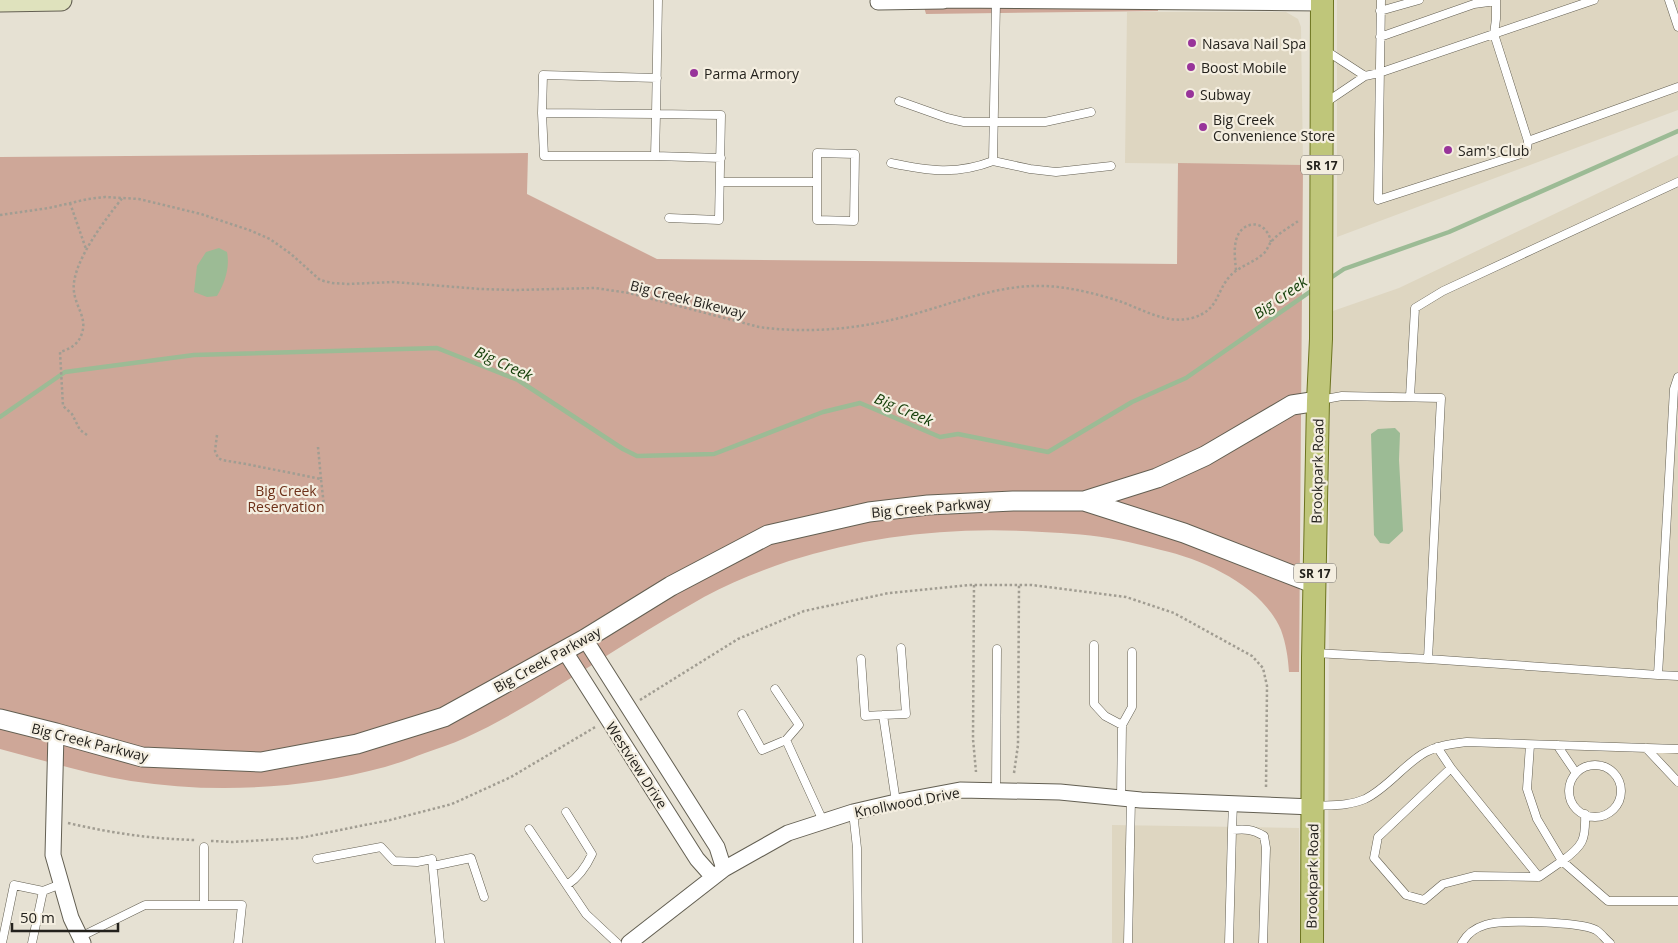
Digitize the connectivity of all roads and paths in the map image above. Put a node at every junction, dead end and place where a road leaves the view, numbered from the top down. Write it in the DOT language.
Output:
graph roads {
  1 [pos="61,0"];
  2 [pos="658,0"];
  3 [pos="943,0"];
  4 [pos="1381,0"];
  5 [pos="1419,0"];
  6 [pos="1594,0"];
  7 [pos="1669,0"];
  8 [pos="0,1"];
  9 [pos="996,1"];
  10 [pos="1322,1"];
  11 [pos="1496,1"];
  12 [pos="878,2"];
  13 [pos="1474,2"];
  14 [pos="1380,11"];
  15 [pos="1678,27"];
  16 [pos="1494,34"];
  17 [pos="1380,37"];
  18 [pos="1322,49"];
  19 [pos="1379,73"];
  20 [pos="1365,76"];
  21 [pos="657,78"];
  22 [pos="1678,87"];
  23 [pos="899,101"];
  24 [pos="1322,106"];
  25 [pos="1090,112"];
  26 [pos="542,113"];
  27 [pos="656,114"];
  28 [pos="994,122"];
  29 [pos="1528,141"];
  30 [pos="655,156"];
  31 [pos="721,158"];
  32 [pos="993,161"];
  33 [pos="891,163"];
  34 [pos="1111,166"];
  35 [pos="721,182"];
  36 [pos="817,182"];
  37 [pos="1678,182"];
  38 [pos="123,197"];
  39 [pos="70,203"];
  40 [pos="0,215"];
  41 [pos="669,218"];
  42 [pos="1298,221"];
  43 [pos="1271,242"];
  44 [pos="86,249"];
  45 [pos="1236,270"];
  46 [pos="1678,378"];
  47 [pos="1410,397"];
  48 [pos="1318,400"];
  49 [pos="87,435"];
  50 [pos="217,435"];
  51 [pos="318,447"];
  52 [pos="321,479"];
  53 [pos="1084,501"];
  54 [pos="325,515"];
  55 [pos="1315,584"];
  56 [pos="974,585"];
  57 [pos="1019,585"];
  58 [pos="585,639"];
  59 [pos="1094,645"];
  60 [pos="901,648"];
  61 [pos="997,649"];
  62 [pos="564,650"];
  63 [pos="1132,652"];
  64 [pos="1313,654"];
  65 [pos="862,659"];
  66 [pos="1428,659"];
  67 [pos="1658,675"];
  68 [pos="1678,676"];
  69 [pos="774,689"];
  70 [pos="632,714"];
  71 [pos="742,714"];
  72 [pos="883,715"];
  73 [pos="0,720"];
  74 [pos="608,720"];
  75 [pos="1122,725"];
  76 [pos="56,733"];
  77 [pos="617,734"];
  78 [pos="786,740"];
  79 [pos="1530,745"];
  80 [pos="1557,746"];
  81 [pos="1438,747"];
  82 [pos="1646,748"];
  83 [pos="1678,749"];
  84 [pos="1451,768"];
  85 [pos="976,772"];
  86 [pos="1014,773"];
  87 [pos="1576,774"];
  88 [pos="1678,782"];
  89 [pos="1266,789"];
  90 [pos="681,790"];
  91 [pos="996,790"];
  92 [pos="1126,799"];
  93 [pos="896,802"];
  94 [pos="662,804"];
  95 [pos="1233,804"];
  96 [pos="1313,807"];
  97 [pos="566,812"];
  98 [pos="853,812"];
  99 [pos="1585,814"];
  100 [pos="54,819"];
  101 [pos="823,821"];
  102 [pos="529,829"];
  103 [pos="1232,830"];
  104 [pos="204,847"];
  105 [pos="317,859"];
  106 [pos="1562,861"];
  107 [pos="433,866"];
  108 [pos="719,873"];
  109 [pos="1539,877"];
  110 [pos="61,884"];
  111 [pos="567,885"];
  112 [pos="43,891"];
  113 [pos="484,897"];
  114 [pos="1678,901"];
  115 [pos="204,905"];
  116 [pos="82,940"];
  117 [pos="2,943"];
  118 [pos="32,943"];
  119 [pos="238,943"];
  120 [pos="440,943"];
  121 [pos="616,943"];
  122 [pos="629,943"];
  123 [pos="858,943"];
  124 [pos="1128,943"];
  125 [pos="1229,943"];
  126 [pos="1263,943"];
  127 [pos="1312,943"];
  128 [pos="1462,943"];
  129 [pos="1610,943"];
  1 -- 8 [label="main road"];
  2 -- 21 [label="lane"];
  3 -- 9 [label="street"];
  3 -- 12 [label="street"];
  4 -- 14 [label="lane"];
  5 -- 14 [label="lane"];
  6 -- 16 [label="lane"];
  7 -- 15 [label="lane"];
  9 -- 10 [label="street"];
  9 -- 28 [label="lane"];
  10 -- 18 [label="main road, Brookpark Road / SR 17"];
  11 -- 13 [label="lane"];
  11 -- 16 [label="lane"];
  13 -- 17 [label="lane"];
  14 -- 17 [label="lane"];
  16 -- 19 [label="lane"];
  16 -- 29 [label="lane"];
  17 -- 19 [label="lane"];
  18 -- 20 [label="lane"];
  18 -- 24 [label="main road, Brookpark Road / SR 17"];
  19 -- 20 [label="lane"];
  19 -- 29 [label="lane"];
  20 -- 24 [label="lane"];
  21 -- 26 [label="lane"];
  21 -- 27 [label="lane"];
  22 -- 29 [label="lane"];
  23 -- 28 [label="lane"];
  24 -- 48 [label="main road, Brookpark Road / SR 17"];
  25 -- 28 [label="lane"];
  26 -- 27 [label="lane"];
  26 -- 30 [label="lane"];
  27 -- 30 [label="lane"];
  27 -- 31 [label="lane"];
  28 -- 32 [label="lane"];
  30 -- 31 [label="lane"];
  31 -- 35 [label="lane"];
  32 -- 33 [label="lane"];
  32 -- 34 [label="lane"];
  35 -- 36 [label="lane"];
  35 -- 41 [label="lane"];
  36 -- 36 [label="lane"];
  37 -- 47 [label="lane"];
  38 -- 39 [label="path, Big Creek Bikeway"];
  38 -- 44 [label="path"];
  38 -- 45 [label="path, Big Creek Bikeway"];
  39 -- 40 [label="path, Big Creek Bikeway"];
  39 -- 44 [label="path"];
  42 -- 43 [label="path, Big Creek Bikeway"];
  43 -- 45 [label="path, Big Creek Bikeway"];
  43 -- 45 [label="path"];
  44 -- 49 [label="path"];
  46 -- 67 [label="lane"];
  47 -- 48 [label="lane"];
  47 -- 66 [label="lane"];
  48 -- 53 [label="street, Big Creek Parkway"];
  48 -- 55 [label="main road, Brookpark Road / SR 17"];
  50 -- 52 [label="path"];
  51 -- 52 [label="path"];
  52 -- 54 [label="path"];
  53 -- 55 [label="street, Big Creek Parkway"];
  53 -- 58 [label="street, Big Creek Parkway"];
  55 -- 64 [label="main road, Brookpark Road / SR 17"];
  56 -- 57 [label="path"];
  56 -- 70 [label="path"];
  56 -- 85 [label="path"];
  57 -- 86 [label="path"];
  57 -- 89 [label="path"];
  58 -- 62 [label="street, Big Creek Parkway"];
  58 -- 70 [label="street, Westview Drive"];
  59 -- 75 [label="lane"];
  60 -- 72 [label="lane"];
  61 -- 91 [label="lane"];
  62 -- 74 [label="street, Westview Drive"];
  62 -- 76 [label="street, Big Creek Parkway"];
  63 -- 75 [label="lane"];
  64 -- 66 [label="lane"];
  64 -- 96 [label="main road, Brookpark Road / SR 17"];
  65 -- 72 [label="lane"];
  66 -- 67 [label="lane"];
  67 -- 68 [label="lane"];
  69 -- 78 [label="lane"];
  70 -- 77 [label="street"];
  70 -- 90 [label="street, Westview Drive"];
  71 -- 78 [label="lane"];
  72 -- 93 [label="lane"];
  73 -- 76 [label="street, Big Creek Parkway"];
  74 -- 77 [label="street, Westview Drive"];
  74 -- 100 [label="path"];
  75 -- 92 [label="lane"];
  76 -- 100 [label="street"];
  77 -- 94 [label="street, Westview Drive"];
  78 -- 101 [label="lane"];
  79 -- 80 [label="lane"];
  79 -- 81 [label="lane"];
  79 -- 106 [label="lane"];
  80 -- 82 [label="lane"];
  80 -- 87 [label="lane"];
  81 -- 84 [label="lane"];
  81 -- 96 [label="lane"];
  82 -- 83 [label="lane"];
  82 -- 88 [label="lane"];
  84 -- 109 [label="lane"];
  84 -- 109 [label="lane"];
  87 -- 99 [label="lane"];
  87 -- 99 [label="lane"];
  90 -- 94 [label="street"];
  90 -- 108 [label="street, Westview Drive"];
  91 -- 92 [label="street, Knollwood Drive"];
  91 -- 93 [label="street, Knollwood Drive"];
  92 -- 95 [label="street, Knollwood Drive"];
  92 -- 124 [label="lane"];
  93 -- 98 [label="street, Knollwood Drive"];
  94 -- 108 [label="street, Westview Drive"];
  95 -- 96 [label="street, Knollwood Drive"];
  95 -- 103 [label="lane"];
  96 -- 127 [label="main road, Brookpark Road / SR 17"];
  97 -- 111 [label="lane"];
  98 -- 101 [label="street, Knollwood Drive"];
  98 -- 123 [label="lane"];
  99 -- 106 [label="lane"];
  100 -- 110 [label="street"];
  101 -- 108 [label="street, Knollwood Drive"];
  102 -- 111 [label="lane"];
  103 -- 125 [label="lane"];
  103 -- 126 [label="lane"];
  104 -- 115 [label="lane"];
  105 -- 107 [label="lane"];
  106 -- 109 [label="lane"];
  106 -- 114 [label="lane"];
  107 -- 113 [label="lane"];
  107 -- 120 [label="lane"];
  108 -- 122 [label="street, Knollwood Drive"];
  110 -- 112 [label="lane"];
  110 -- 116 [label="street"];
  111 -- 121 [label="lane"];
  112 -- 117 [label="lane"];
  112 -- 118 [label="lane"];
  115 -- 116 [label="lane"];
  115 -- 119 [label="lane"];
  128 -- 129 [label="lane"];
}
